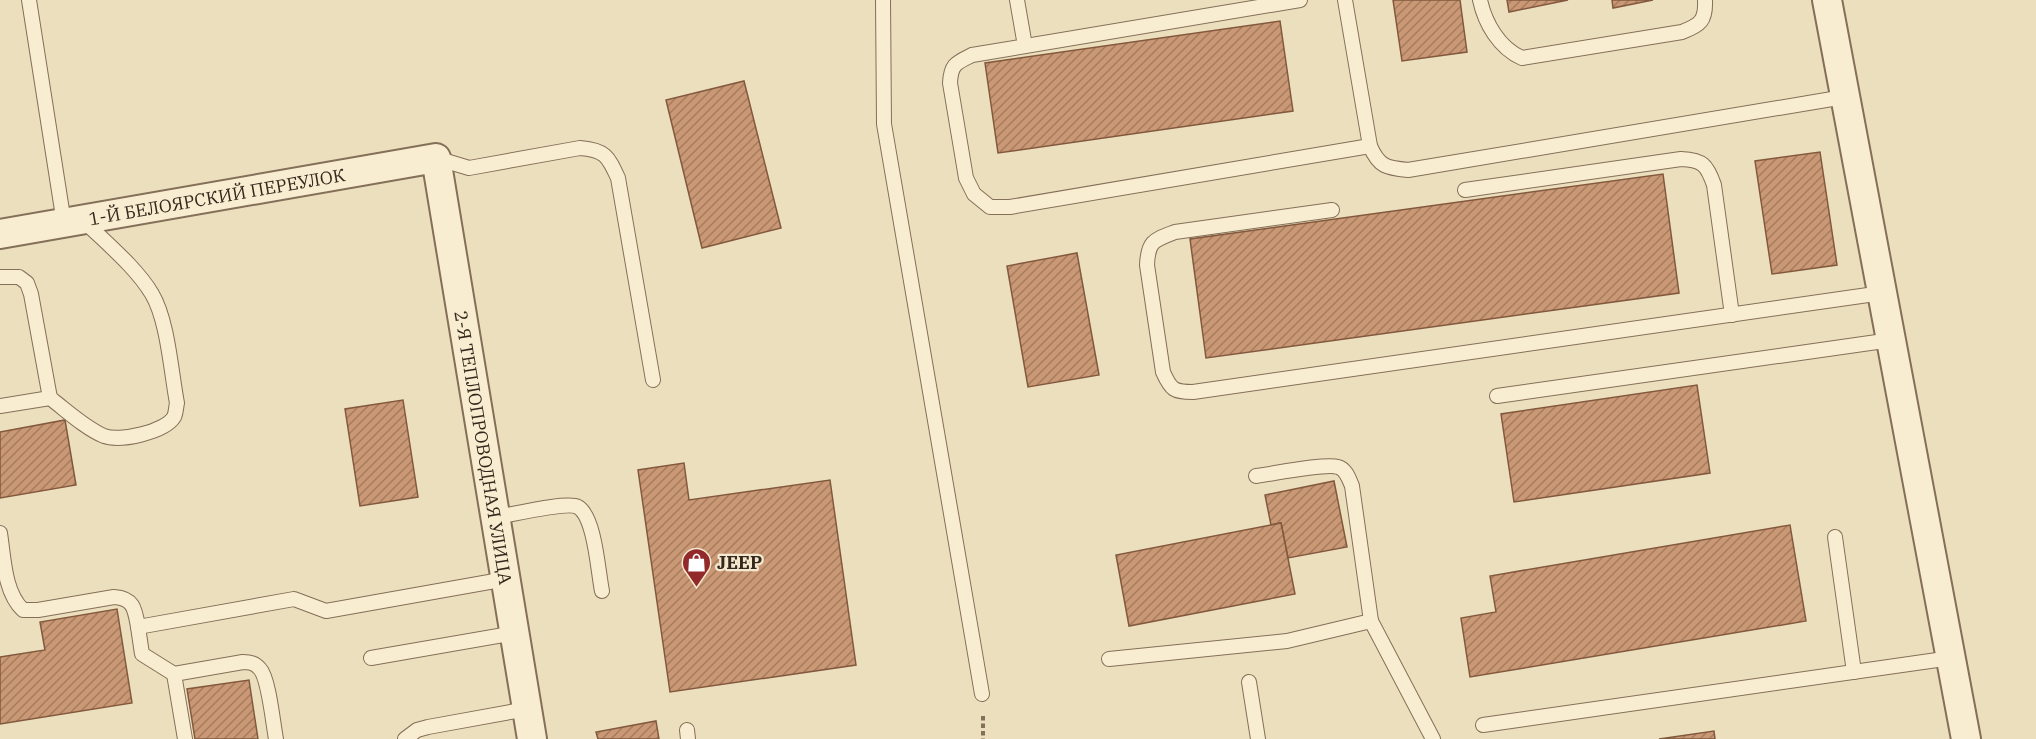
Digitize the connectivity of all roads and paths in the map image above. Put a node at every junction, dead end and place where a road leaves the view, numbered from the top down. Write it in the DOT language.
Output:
graph roads {
  1 [pos="29,0"];
  2 [pos="883,0"];
  3 [pos="1017,0"];
  4 [pos="1300,0"];
  5 [pos="1345,0"];
  6 [pos="1480,0"];
  7 [pos="1705,0"];
  8 [pos="1827,0"];
  9 [pos="1025,46"];
  10 [pos="1844,96"];
  11 [pos="1370,147"];
  12 [pos="436,158"];
  13 [pos="1465,190"];
  14 [pos="1332,210"];
  15 [pos="73,221"];
  16 [pos="0,234"];
  17 [pos="0,277"];
  18 [pos="1882,293"];
  19 [pos="1732,315"];
  20 [pos="1891,340"];
  21 [pos="653,380"];
  22 [pos="1497,396"];
  23 [pos="50,398"];
  24 [pos="0,406"];
  25 [pos="1256,476"];
  26 [pos="496,517"];
  27 [pos="0,533"];
  28 [pos="1835,537"];
  29 [pos="506,579"];
  30 [pos="602,591"];
  31 [pos="1371,621"];
  32 [pos="138,627"];
  33 [pos="514,633"];
  34 [pos="371,658"];
  35 [pos="1951,658"];
  36 [pos="1109,659"];
  37 [pos="1854,672"];
  38 [pos="174,674"];
  39 [pos="1250,682"];
  40 [pos="982,694"];
  41 [pos="527,709"];
  42 [pos="1483,725"];
  43 [pos="185,739"];
  44 [pos="276,739"];
  45 [pos="405,739"];
  46 [pos="532,739"];
  47 [pos="1258,739"];
  48 [pos="1432,739"];
  49 [pos="1966,739"];
  1 -- 15 [label="lane"];
  2 -- 40 [label="lane"];
  3 -- 9 [label="lane"];
  4 -- 9 [label="lane"];
  5 -- 11 [label="lane"];
  6 -- 7 [label="lane"];
  8 -- 10 [label="street"];
  9 -- 11 [label="lane"];
  10 -- 11 [label="lane"];
  10 -- 18 [label="street"];
  12 -- 15 [label="street, 1-Й БЕЛОЯРСКИЙ ПЕРЕУЛОК"];
  12 -- 21 [label="lane"];
  12 -- 26 [label="street, 2-Я ТЕПЛОПРОВОДНАЯ УЛИЦА"];
  13 -- 19 [label="lane"];
  14 -- 19 [label="lane"];
  15 -- 16 [label="street, 1-Й БЕЛОЯРСКИЙ ПЕРЕУЛОК"];
  15 -- 23 [label="lane"];
  17 -- 23 [label="lane"];
  18 -- 19 [label="lane"];
  18 -- 20 [label="street"];
  20 -- 22 [label="lane"];
  20 -- 35 [label="street"];
  23 -- 24 [label="lane"];
  25 -- 31 [label="lane"];
  26 -- 29 [label="street, 2-Я ТЕПЛОПРОВОДНАЯ УЛИЦА"];
  26 -- 30 [label="lane"];
  27 -- 32 [label="lane"];
  28 -- 37 [label="lane"];
  29 -- 32 [label="lane"];
  29 -- 33 [label="street, 2-Я ТЕПЛОПРОВОДНАЯ УЛИЦА"];
  31 -- 36 [label="lane"];
  31 -- 48 [label="lane"];
  32 -- 38 [label="lane"];
  33 -- 34 [label="lane"];
  33 -- 41 [label="street, 2-Я ТЕПЛОПРОВОДНАЯ УЛИЦА"];
  35 -- 37 [label="lane"];
  35 -- 49 [label="street"];
  37 -- 42 [label="lane"];
  38 -- 43 [label="lane"];
  38 -- 44 [label="lane"];
  39 -- 47 [label="lane"];
  41 -- 45 [label="lane"];
  41 -- 46 [label="street, 2-Я ТЕПЛОПРОВОДНАЯ УЛИЦА"];
}
